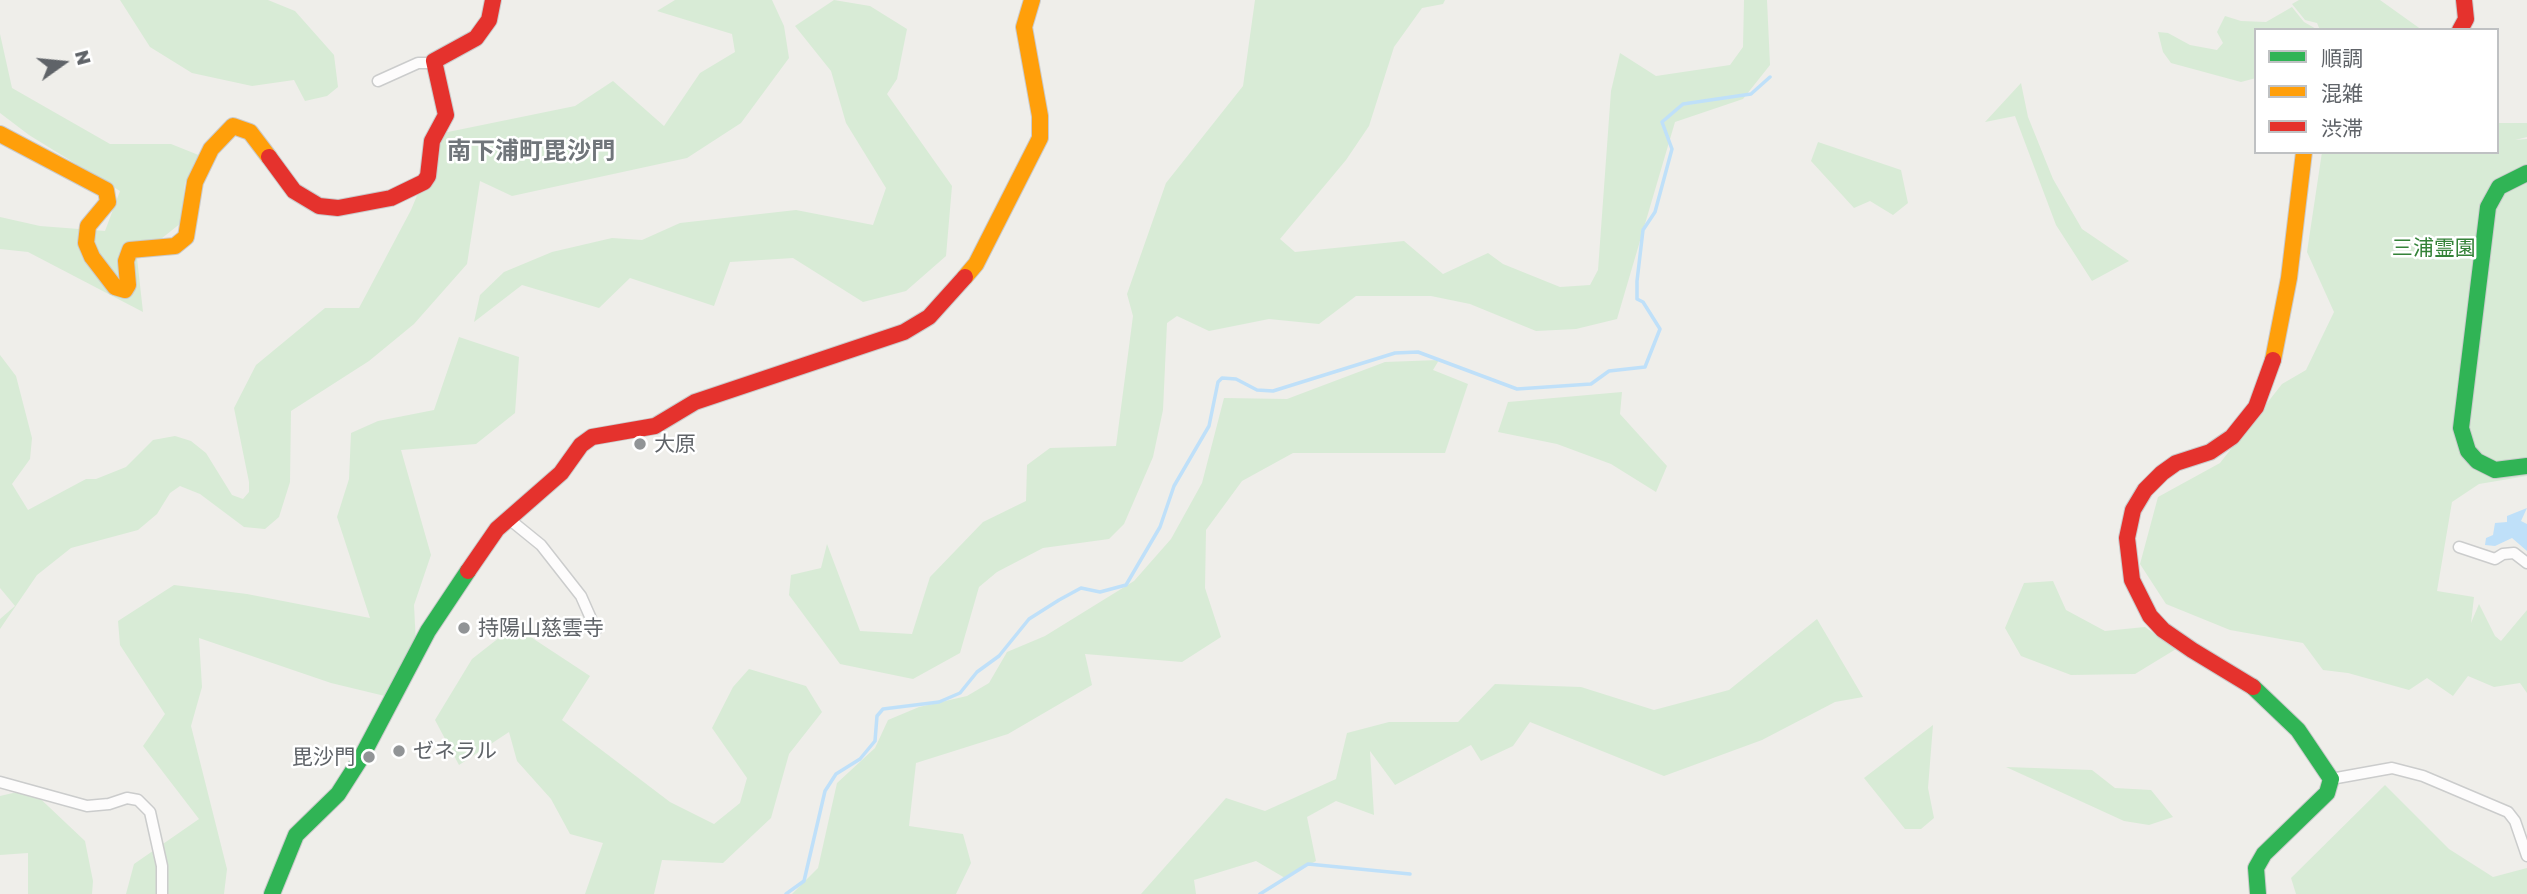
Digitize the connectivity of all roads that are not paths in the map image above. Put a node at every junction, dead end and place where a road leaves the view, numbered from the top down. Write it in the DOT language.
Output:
graph roads {
  1 [pos="493,0"];
  2 [pos="1032,0"];
  3 [pos="2464,0"];
  4 [pos="2461,28"];
  5 [pos="433,63"];
  6 [pos="378,81"];
  7 [pos="0,134"];
  8 [pos="2304,154"];
  9 [pos="2527,173"];
  10 [pos="2527,466"];
  11 [pos="509,519"];
  12 [pos="2459,547"];
  13 [pos="2527,563"];
  14 [pos="596,630"];
  15 [pos="2332,779"];
  16 [pos="0,782"];
  17 [pos="2527,856"];
  18 [pos="162,894"];
  19 [pos="272,894"];
  20 [pos="2258,894"];
  1 -- 5 [label="street"];
  2 -- 11 [label="street"];
  3 -- 4 [label="street"];
  5 -- 6 [label="street"];
  5 -- 7 [label="street"];
  8 -- 15 [label="street"];
  9 -- 10 [label="street"];
  11 -- 14 [label="street"];
  11 -- 19 [label="street"];
  12 -- 13 [label="street"];
  15 -- 17 [label="street"];
  15 -- 20 [label="street"];
  16 -- 18 [label="street"];
}
